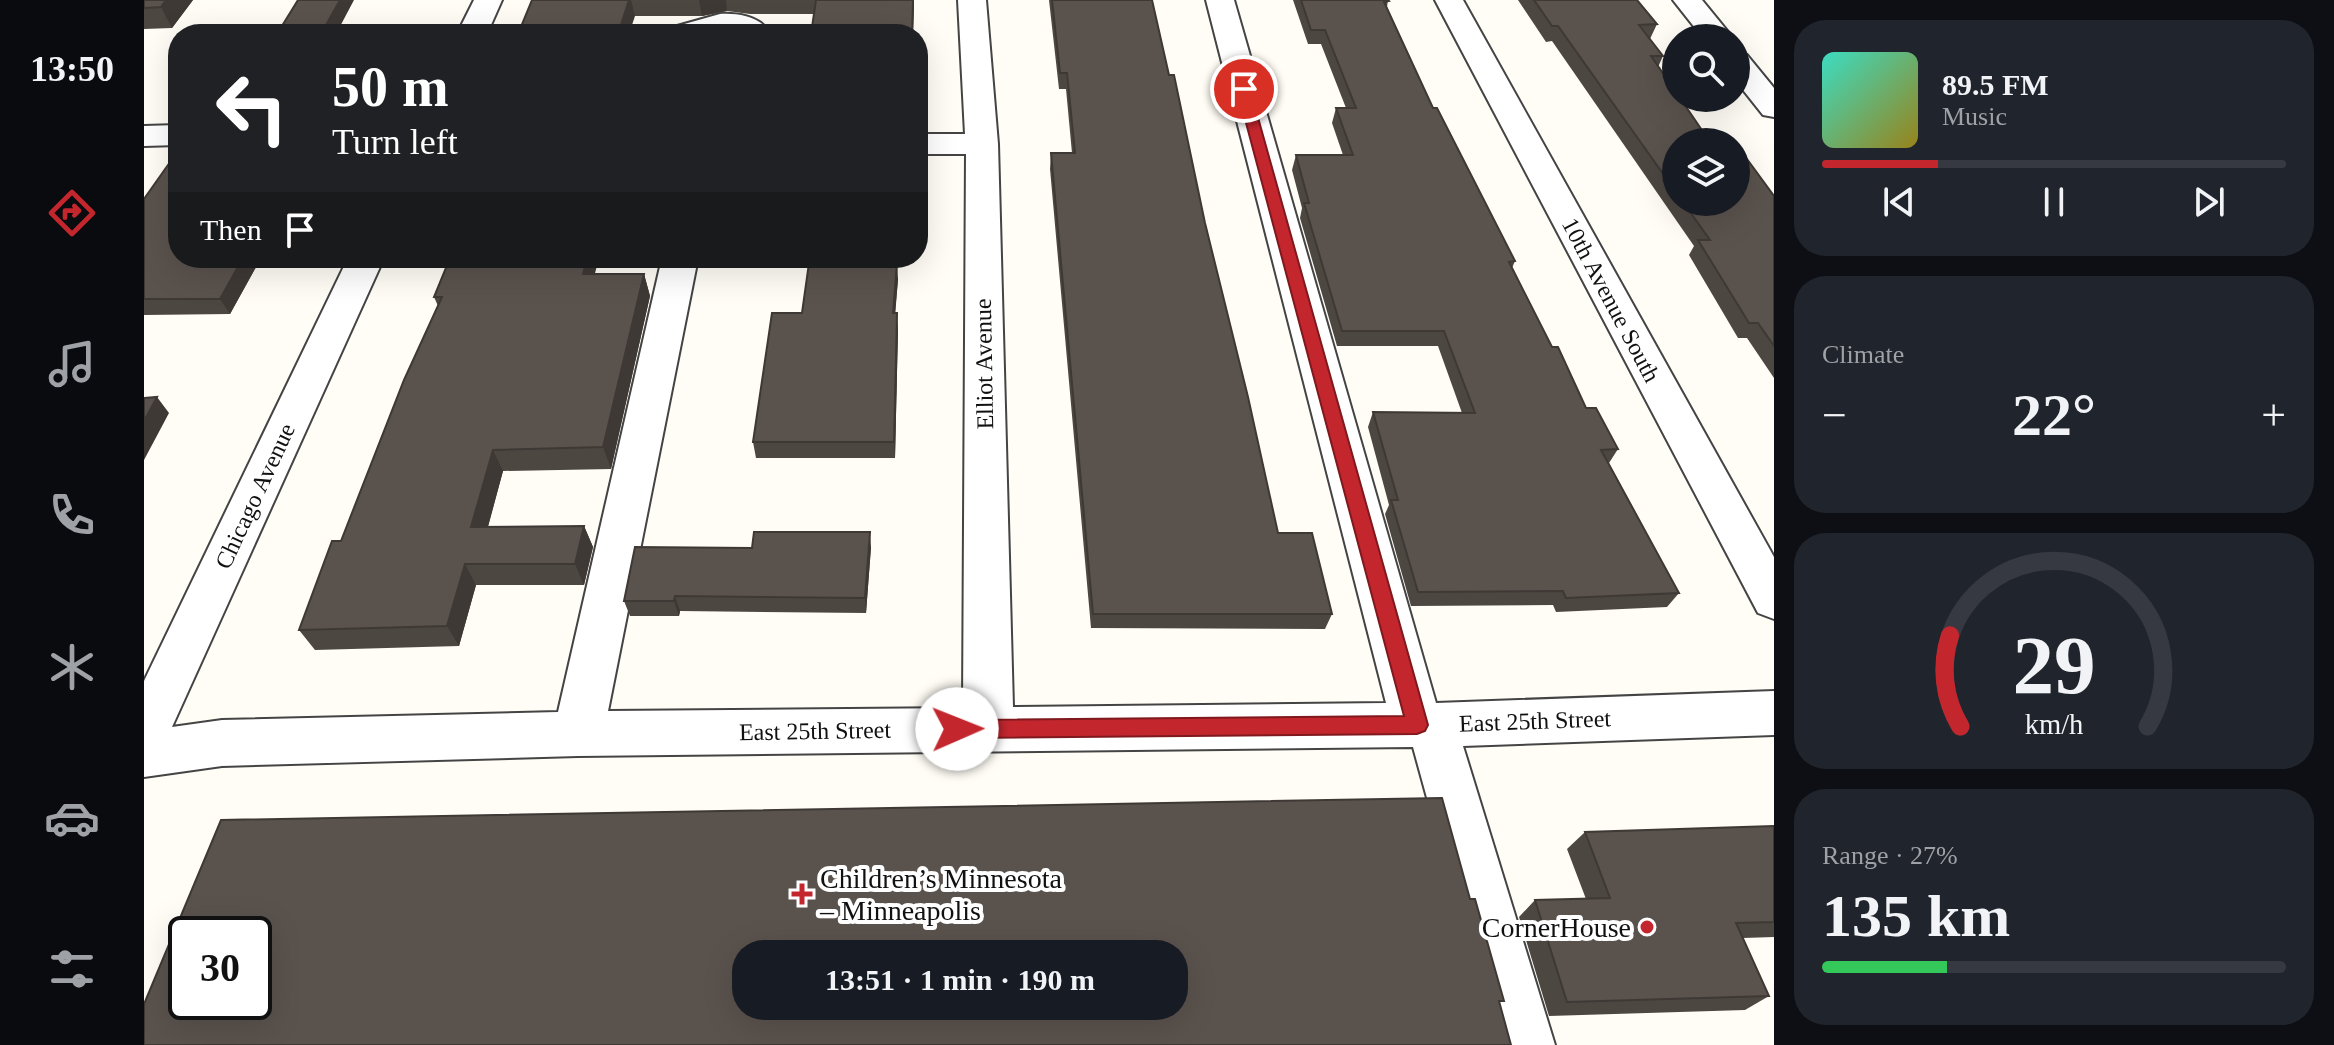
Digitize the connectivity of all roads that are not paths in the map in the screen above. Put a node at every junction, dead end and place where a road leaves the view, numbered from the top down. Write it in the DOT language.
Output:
graph roads {
  1 [pos="488,0"];
  2 [pos="972,0"];
  3 [pos="1220,0"];
  4 [pos="1449,0"];
  5 [pos="1687,0"];
  6 [pos="731,10"];
  7 [pos="477,24"];
  8 [pos="701,24"];
  9 [pos="1707,24"];
  10 [pos="1750,78"];
  11 [pos="1774,108"];
  12 [pos="168,135"];
  13 [pos="144,136"];
  14 [pos="928,144"];
  15 [pos="982,144"];
  16 [pos="361,268"];
  17 [pos="678,268"];
  18 [pos="1774,600"];
  19 [pos="1774,713"];
  20 [pos="1424,725"];
  21 [pos="988,728"];
  22 [pos="144,734"];
  23 [pos="578,734"];
  24 [pos="144,754"];
  25 [pos="1525,1045"];
  1 -- 7 [label="street"];
  2 -- 15 [label="street, Elliot Avenue"];
  3 -- 20 [label="street"];
  4 -- 18 [label="street, 10th Avenue South"];
  5 -- 9 [label="street"];
  6 -- 8 [label="street"];
  10 -- 11 [label="street"];
  12 -- 13 [label="street"];
  14 -- 15 [label="street"];
  15 -- 21 [label="street, Elliot Avenue"];
  16 -- 22 [label="street, Chicago Avenue"];
  17 -- 23 [label="street"];
  19 -- 20 [label="street, East 25th Street"];
  20 -- 21 [label="street, East 25th Street"];
  20 -- 25 [label="street"];
  21 -- 23 [label="street, East 25th Street"];
  23 -- 24 [label="street, East 25th Street"];
}
